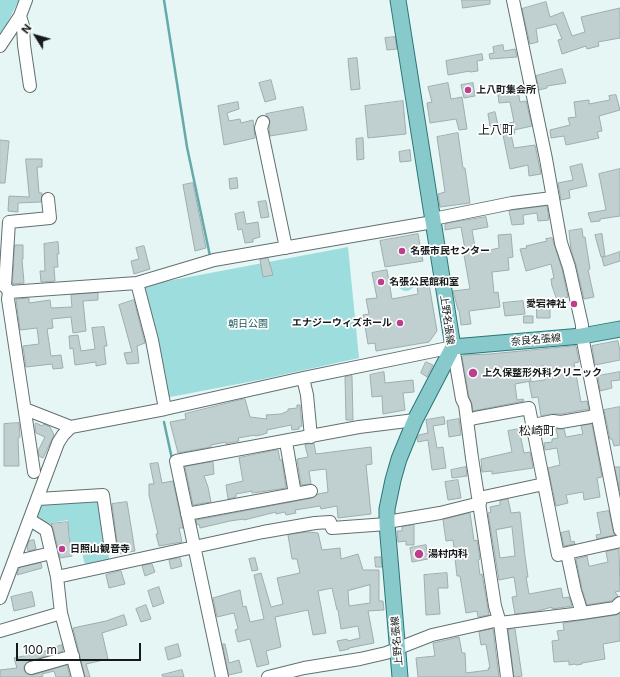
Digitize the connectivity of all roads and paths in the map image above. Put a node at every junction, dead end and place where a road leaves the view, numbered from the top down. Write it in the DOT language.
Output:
graph roads {
  1 [pos="26,0"];
  2 [pos="398,0"];
  3 [pos="513,0"];
  4 [pos="20,16"];
  5 [pos="0,46"];
  6 [pos="30,86"];
  7 [pos="263,122"];
  8 [pos="552,198"];
  9 [pos="48,199"];
  10 [pos="433,221"];
  11 [pos="4,222"];
  12 [pos="286,248"];
  13 [pos="4,287"];
  14 [pos="138,287"];
  15 [pos="620,329"];
  16 [pos="582,336"];
  17 [pos="452,347"];
  18 [pos="303,378"];
  19 [pos="25,409"];
  20 [pos="165,409"];
  21 [pos="597,414"];
  22 [pos="415,420"];
  23 [pos="467,421"];
  24 [pos="533,425"];
  25 [pos="71,427"];
  26 [pos="311,437"];
  27 [pos="286,442"];
  28 [pos="34,472"];
  29 [pos="544,484"];
  30 [pos="311,491"];
  31 [pos="295,494"];
  32 [pos="38,499"];
  33 [pos="479,501"];
  34 [pos="187,514"];
  35 [pos="30,520"];
  36 [pos="387,523"];
  37 [pos="620,530"];
  38 [pos="620,541"];
  39 [pos="110,543"];
  40 [pos="194,547"];
  41 [pos="51,553"];
  42 [pos="568,553"];
  43 [pos="14,562"];
  44 [pos="57,577"];
  45 [pos="0,598"];
  46 [pos="620,603"];
  47 [pos="61,612"];
  48 [pos="582,613"];
  49 [pos="500,622"];
  50 [pos="0,631"];
  51 [pos="397,648"];
  52 [pos="73,656"];
  53 [pos="31,668"];
  54 [pos="78,677"];
  55 [pos="222,677"];
  56 [pos="268,677"];
  57 [pos="400,677"];
  58 [pos="507,677"];
  1 -- 4 [label="street"];
  2 -- 10 [label="main road, 上野名張線"];
  3 -- 8 [label="street"];
  4 -- 5 [label="street"];
  4 -- 6 [label="street"];
  7 -- 12 [label="street"];
  8 -- 10 [label="street"];
  8 -- 16 [label="street"];
  9 -- 11 [label="street"];
  10 -- 12 [label="street"];
  10 -- 17 [label="main road, 上野名張線"];
  11 -- 13 [label="street"];
  12 -- 14 [label="street"];
  13 -- 14 [label="street"];
  13 -- 19 [label="street"];
  14 -- 20 [label="street"];
  15 -- 16 [label="main road, 奈良名張線"];
  16 -- 17 [label="main road, 奈良名張線"];
  16 -- 21 [label="street"];
  17 -- 18 [label="street"];
  17 -- 22 [label="main road, 上野名張線"];
  17 -- 23 [label="street"];
  18 -- 20 [label="street"];
  18 -- 26 [label="street"];
  19 -- 25 [label="street"];
  19 -- 28 [label="street"];
  20 -- 25 [label="street"];
  21 -- 24 [label="street"];
  21 -- 37 [label="street"];
  22 -- 26 [label="street"];
  22 -- 36 [label="main road, 上野名張線"];
  23 -- 24 [label="street"];
  23 -- 33 [label="street"];
  24 -- 29 [label="street"];
  25 -- 32 [label="street"];
  26 -- 27 [label="street"];
  27 -- 31 [label="street"];
  27 -- 34 [label="street"];
  29 -- 33 [label="street"];
  29 -- 42 [label="street"];
  30 -- 31 [label="street"];
  31 -- 34 [label="street"];
  32 -- 35 [label="street"];
  32 -- 39 [label="street"];
  33 -- 36 [label="street"];
  33 -- 49 [label="street"];
  34 -- 40 [label="street"];
  35 -- 41 [label="street"];
  35 -- 43 [label="street"];
  36 -- 40 [label="street"];
  36 -- 51 [label="main road, 上野名張線"];
  38 -- 42 [label="street"];
  40 -- 44 [label="street"];
  40 -- 55 [label="street"];
  41 -- 43 [label="street"];
  41 -- 44 [label="street"];
  42 -- 48 [label="street"];
  43 -- 45 [label="street"];
  44 -- 47 [label="street"];
  46 -- 48 [label="street"];
  47 -- 50 [label="street"];
  47 -- 52 [label="street"];
  48 -- 49 [label="street"];
  49 -- 51 [label="street"];
  49 -- 58 [label="street"];
  51 -- 56 [label="street"];
  51 -- 57 [label="main road, 上野名張線"];
  52 -- 53 [label="street"];
  52 -- 54 [label="street"];
}
